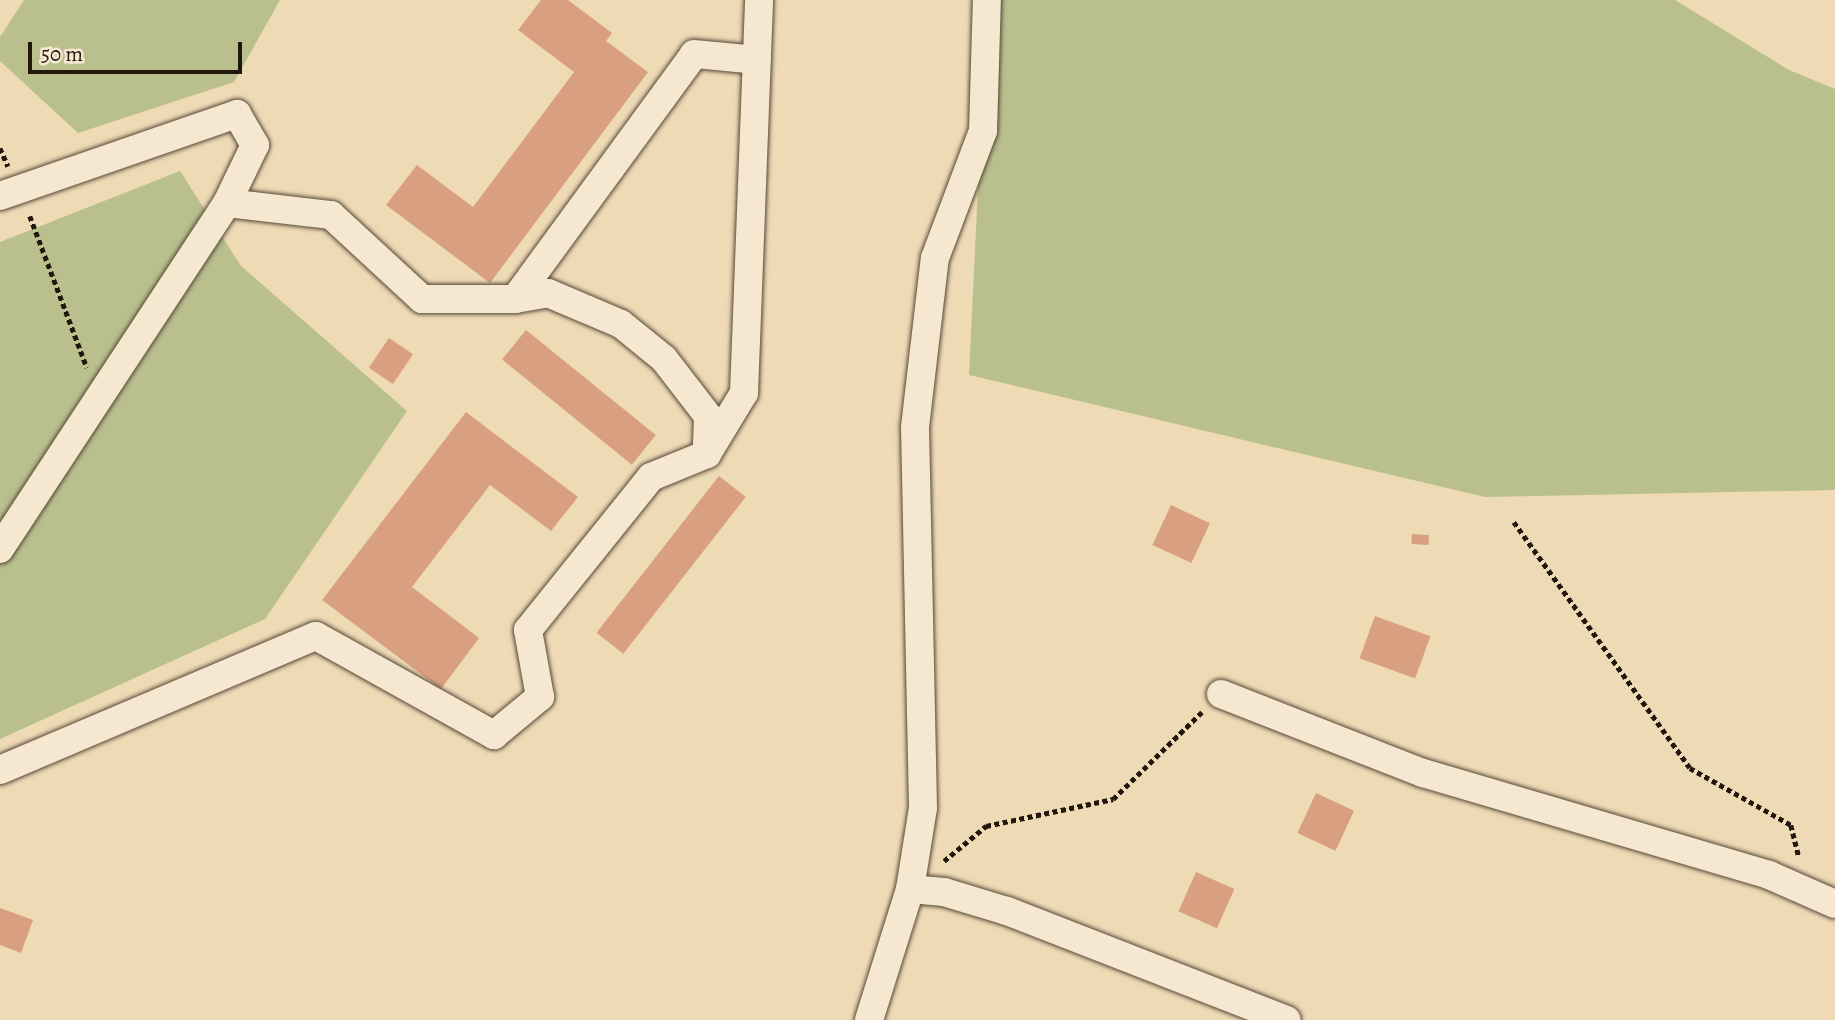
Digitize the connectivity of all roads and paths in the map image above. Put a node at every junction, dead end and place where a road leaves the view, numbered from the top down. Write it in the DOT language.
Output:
graph roads {
  1 [pos="759,0"];
  2 [pos="987,0"];
  3 [pos="757,60"];
  4 [pos="10,193"];
  5 [pos="226,203"];
  6 [pos="515,299"];
  7 [pos="99,398"];
  8 [pos="707,454"];
  9 [pos="1514,522"];
  10 [pos="0,549"];
  11 [pos="1221,694"];
  12 [pos="0,770"];
  13 [pos="910,889"];
  14 [pos="1808,892"];
  15 [pos="1835,904"];
  16 [pos="869,1020"];
  17 [pos="1286,1020"];
  1 -- 3 [label="street"];
  2 -- 13 [label="street"];
  3 -- 6 [label="street"];
  3 -- 8 [label="street"];
  4 -- 5 [label="street"];
  4 -- 7 [label="path"];
  5 -- 6 [label="street"];
  5 -- 7 [label="street"];
  6 -- 8 [label="street"];
  7 -- 10 [label="street"];
  8 -- 12 [label="street"];
  9 -- 14 [label="path"];
  11 -- 13 [label="path"];
  11 -- 14 [label="street"];
  13 -- 16 [label="street"];
  13 -- 17 [label="street"];
  14 -- 15 [label="street"];
}
